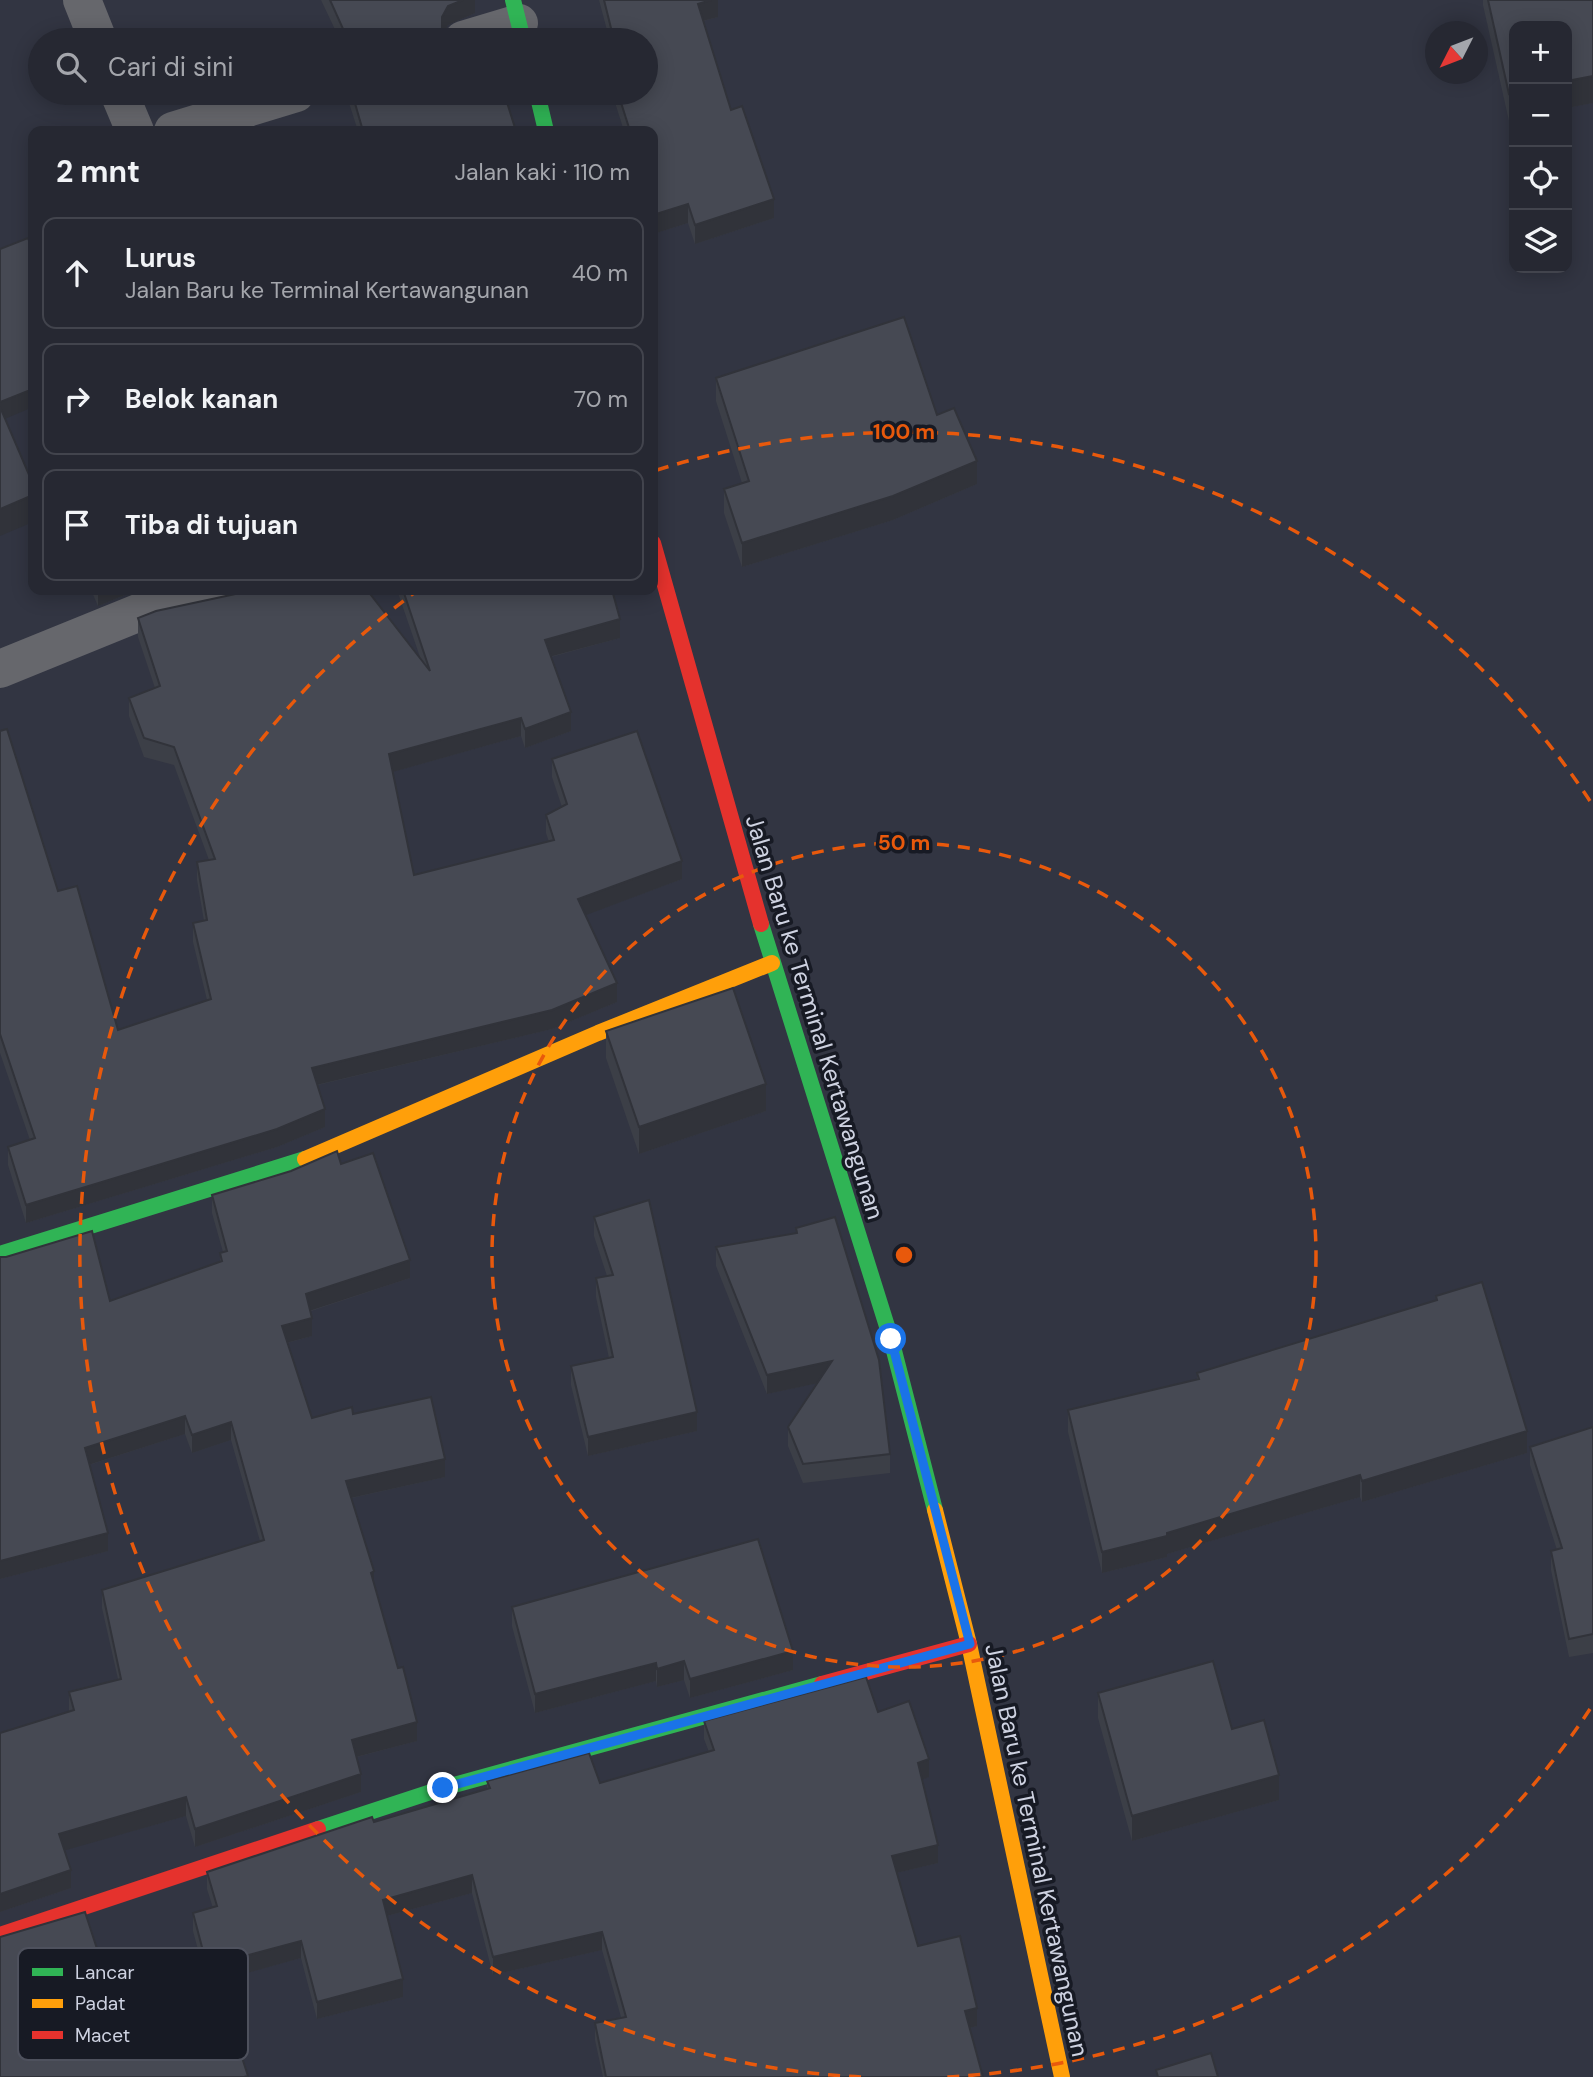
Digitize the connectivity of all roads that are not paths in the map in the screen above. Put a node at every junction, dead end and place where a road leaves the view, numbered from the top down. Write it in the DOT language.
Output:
graph roads {
  1 [pos="82,0"];
  2 [pos="519,21"];
  3 [pos="93,28"];
  4 [pos="498,28"];
  5 [pos="124,105"];
  6 [pos="257,105"];
  7 [pos="540,105"];
  8 [pos="133,126"];
  9 [pos="189,126"];
  10 [pos="546,126"];
  11 [pos="658,561"];
  12 [pos="211,595"];
  13 [pos="0,669"];
  14 [pos="772,963"];
  15 [pos="0,1254"];
  16 [pos="970,1644"];
  17 [pos="0,1935"];
  18 [pos="1062,2077"];
  1 -- 3 [label="street"];
  2 -- 4 [label="street"];
  5 -- 8 [label="street"];
  6 -- 9 [label="street"];
  7 -- 10 [label="street"];
  11 -- 14 [label="street, Jalan Baru ke Terminal Kertawangunan"];
  12 -- 13 [label="street"];
  14 -- 15 [label="street"];
  14 -- 16 [label="street, Jalan Baru ke Terminal Kertawangunan"];
  16 -- 17 [label="street"];
  16 -- 18 [label="street, Jalan Baru ke Terminal Kertawangunan"];
}
